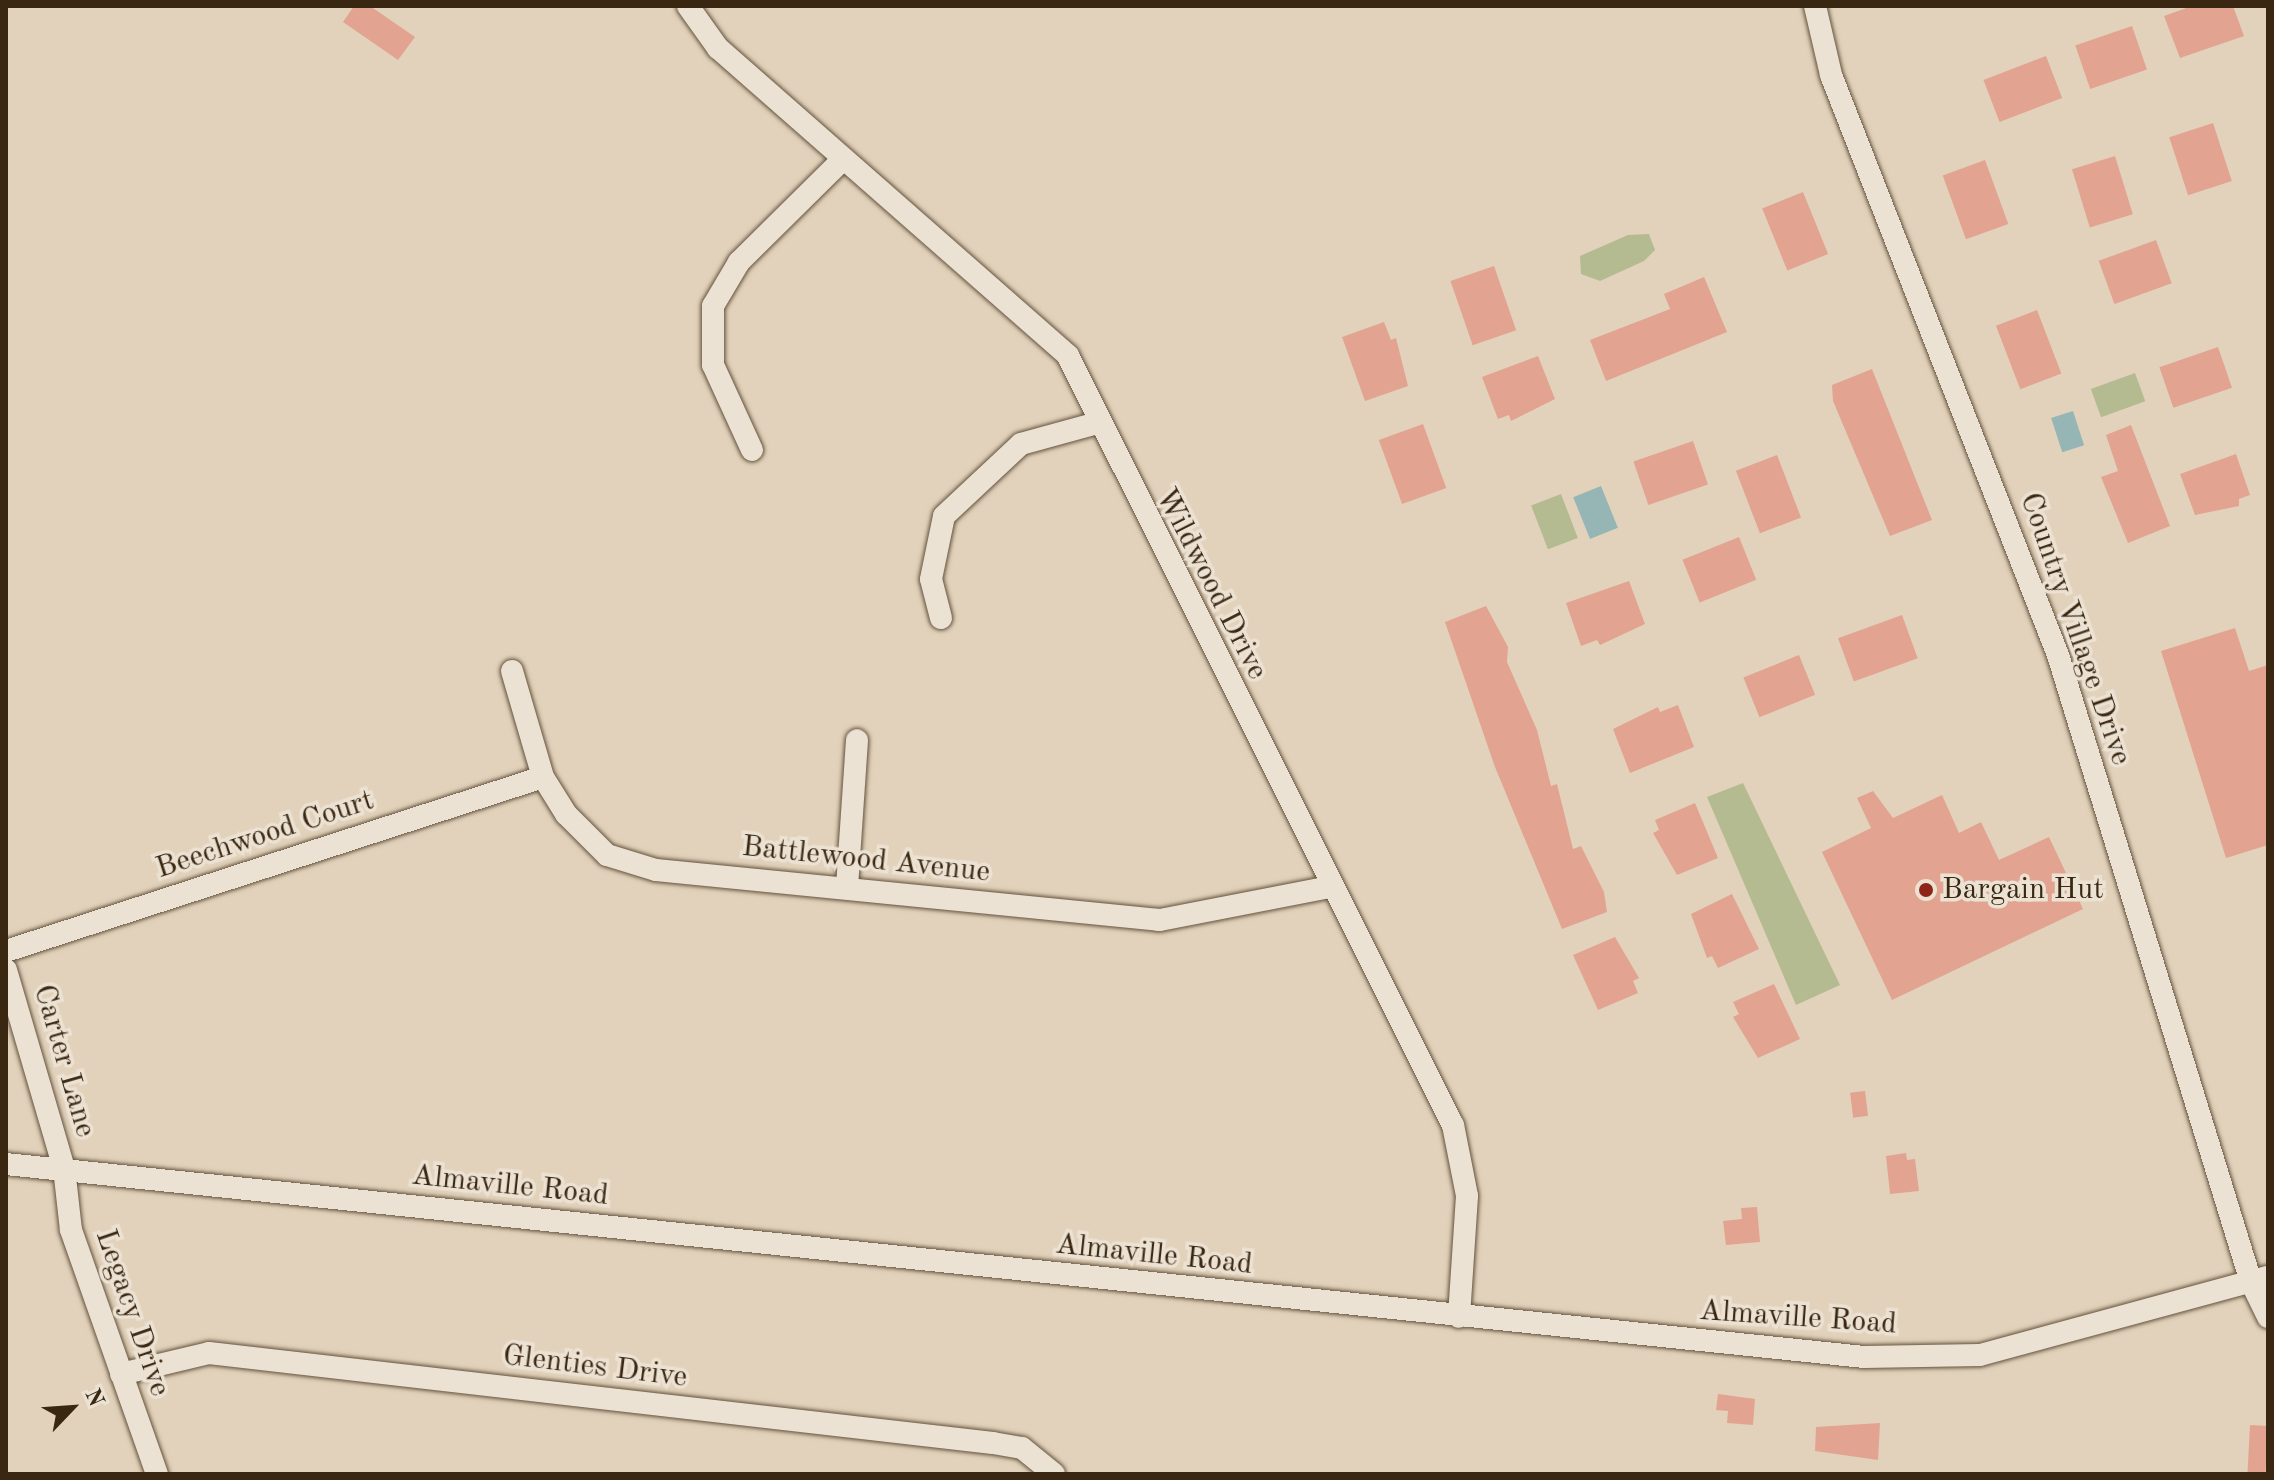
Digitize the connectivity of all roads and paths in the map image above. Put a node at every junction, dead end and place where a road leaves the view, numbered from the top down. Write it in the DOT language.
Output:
graph roads {
  1 [pos="688,6"];
  2 [pos="1815,6"];
  3 [pos="843,159"];
  4 [pos="1097,423"];
  5 [pos="752,450"];
  6 [pos="941,618"];
  7 [pos="512,671"];
  8 [pos="857,740"];
  9 [pos="543,777"];
  10 [pos="847,887"];
  11 [pos="1330,887"];
  12 [pos="6,951"];
  13 [pos="6,970"];
  14 [pos="6,1164"];
  15 [pos="64,1168"];
  16 [pos="2259,1279"];
  17 [pos="1459,1317"];
  18 [pos="2268,1317"];
  19 [pos="121,1374"];
  20 [pos="157,1474"];
  21 [pos="1054,1474"];
  1 -- 3 [label="street, Wildwood Drive"];
  2 -- 16 [label="street, Country Village Drive"];
  3 -- 4 [label="street, Wildwood Drive"];
  3 -- 5 [label="street"];
  4 -- 6 [label="street"];
  4 -- 11 [label="street, Wildwood Drive"];
  7 -- 9 [label="street, Battlewood Avenue"];
  8 -- 10 [label="street"];
  9 -- 10 [label="street, Battlewood Avenue"];
  9 -- 12 [label="street, Beechwood Court"];
  10 -- 11 [label="street, Battlewood Avenue"];
  11 -- 17 [label="street, Wildwood Drive"];
  13 -- 15 [label="street, Carter Lane"];
  14 -- 15 [label="street, Almaville Road"];
  15 -- 17 [label="street, Almaville Road"];
  15 -- 19 [label="street, Legacy Drive"];
  16 -- 17 [label="street, Almaville Road"];
  16 -- 18 [label="street"];
  19 -- 20 [label="street, Legacy Drive"];
  19 -- 21 [label="street, Glenties Drive"];
}
